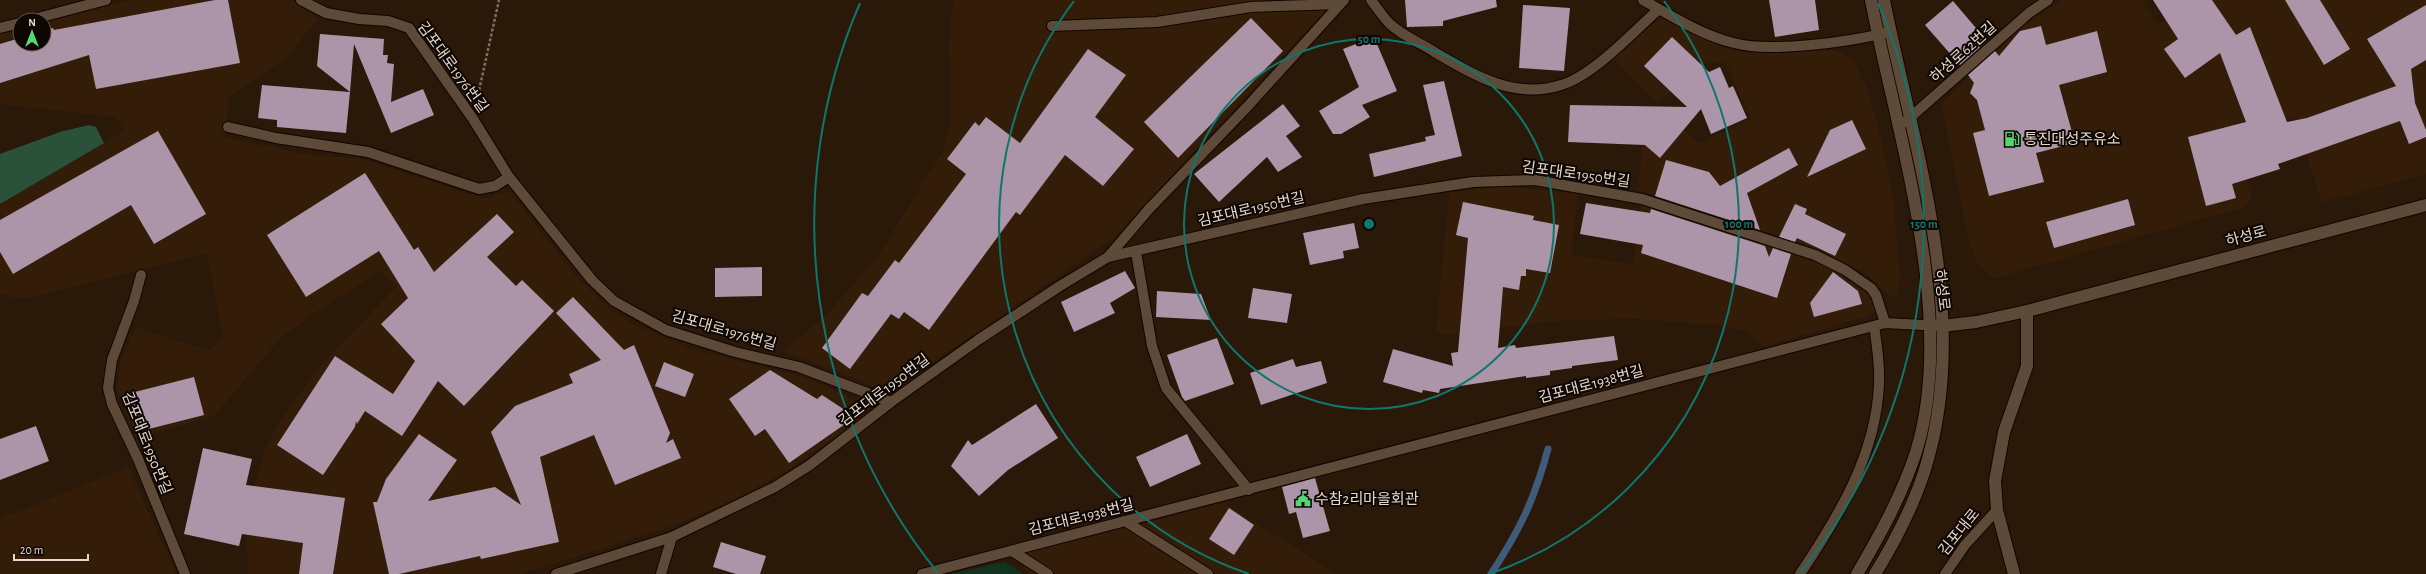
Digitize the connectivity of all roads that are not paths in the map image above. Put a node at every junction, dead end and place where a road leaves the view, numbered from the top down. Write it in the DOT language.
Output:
graph roads {
  1 [pos="106,0"];
  2 [pos="301,0"];
  3 [pos="1371,0"];
  4 [pos="1643,0"];
  5 [pos="1871,0"];
  6 [pos="1884,0"];
  7 [pos="2048,0"];
  8 [pos="1342,2"];
  9 [pos="1659,9"];
  10 [pos="52,14"];
  11 [pos="12,25"];
  12 [pos="1052,26"];
  13 [pos="0,28"];
  14 [pos="1890,31"];
  15 [pos="1878,35"];
  16 [pos="1910,119"];
  17 [pos="228,127"];
  18 [pos="1899,127"];
  19 [pos="509,177"];
  20 [pos="2426,205"];
  21 [pos="1136,252"];
  22 [pos="1108,258"];
  23 [pos="141,275"];
  24 [pos="2027,311"];
  25 [pos="1885,323"];
  26 [pos="1874,326"];
  27 [pos="1937,326"];
  28 [pos="891,402"];
  29 [pos="1249,490"];
  30 [pos="1997,510"];
  31 [pos="1125,521"];
  32 [pos="672,537"];
  33 [pos="1012,550"];
  34 [pos="185,574"];
  35 [pos="556,574"];
  36 [pos="661,574"];
  37 [pos="922,574"];
  38 [pos="1048,574"];
  39 [pos="1208,574"];
  40 [pos="1800,574"];
  41 [pos="1857,574"];
  42 [pos="1875,574"];
  43 [pos="1945,574"];
  44 [pos="2014,574"];
  1 -- 10 [label="lane"];
  2 -- 19 [label="lane, 김포대로1976번길"];
  3 -- 9 [label="lane"];
  4 -- 9 [label="lane"];
  5 -- 15 [label="street, 하성로"];
  6 -- 14 [label="street, 하성로"];
  7 -- 16 [label="lane, 하성로62번길"];
  8 -- 12 [label="lane, 김포대로1950번길"];
  8 -- 22 [label="lane, 김포대로1950번길"];
  9 -- 15 [label="lane"];
  11 -- 13 [label="lane"];
  14 -- 15 [label="lane"];
  14 -- 16 [label="street, 하성로"];
  15 -- 18 [label="street, 하성로"];
  16 -- 18 [label="lane, 하성로62번길"];
  16 -- 27 [label="street, 하성로"];
  17 -- 19 [label="lane"];
  18 -- 27 [label="street, 하성로"];
  19 -- 28 [label="lane, 김포대로1976번길"];
  20 -- 24 [label="street, 하성로"];
  21 -- 22 [label="lane, 김포대로1950번길"];
  21 -- 25 [label="lane, 김포대로1950번길"];
  21 -- 29 [label="lane"];
  22 -- 28 [label="lane, 김포대로1950번길"];
  23 -- 34 [label="lane, 김포대로1950번길"];
  24 -- 27 [label="street, 하성로"];
  24 -- 30 [label="street"];
  25 -- 26 [label="lane, 김포대로1938번길"];
  25 -- 27 [label="lane, 김포대로1938번길"];
  26 -- 29 [label="lane, 김포대로1938번길"];
  26 -- 40 [label="lane"];
  27 -- 41 [label="street, 하성로"];
  27 -- 42 [label="street, 하성로"];
  28 -- 32 [label="lane, 김포대로1950번길"];
  29 -- 31 [label="lane, 김포대로1938번길"];
  30 -- 43 [label="lane, 김포대로"];
  30 -- 44 [label="street"];
  31 -- 33 [label="lane, 김포대로1938번길"];
  31 -- 39 [label="lane"];
  32 -- 35 [label="lane, 김포대로1950번길"];
  32 -- 36 [label="lane"];
  33 -- 37 [label="lane, 김포대로1938번길"];
  33 -- 38 [label="lane"];
}
